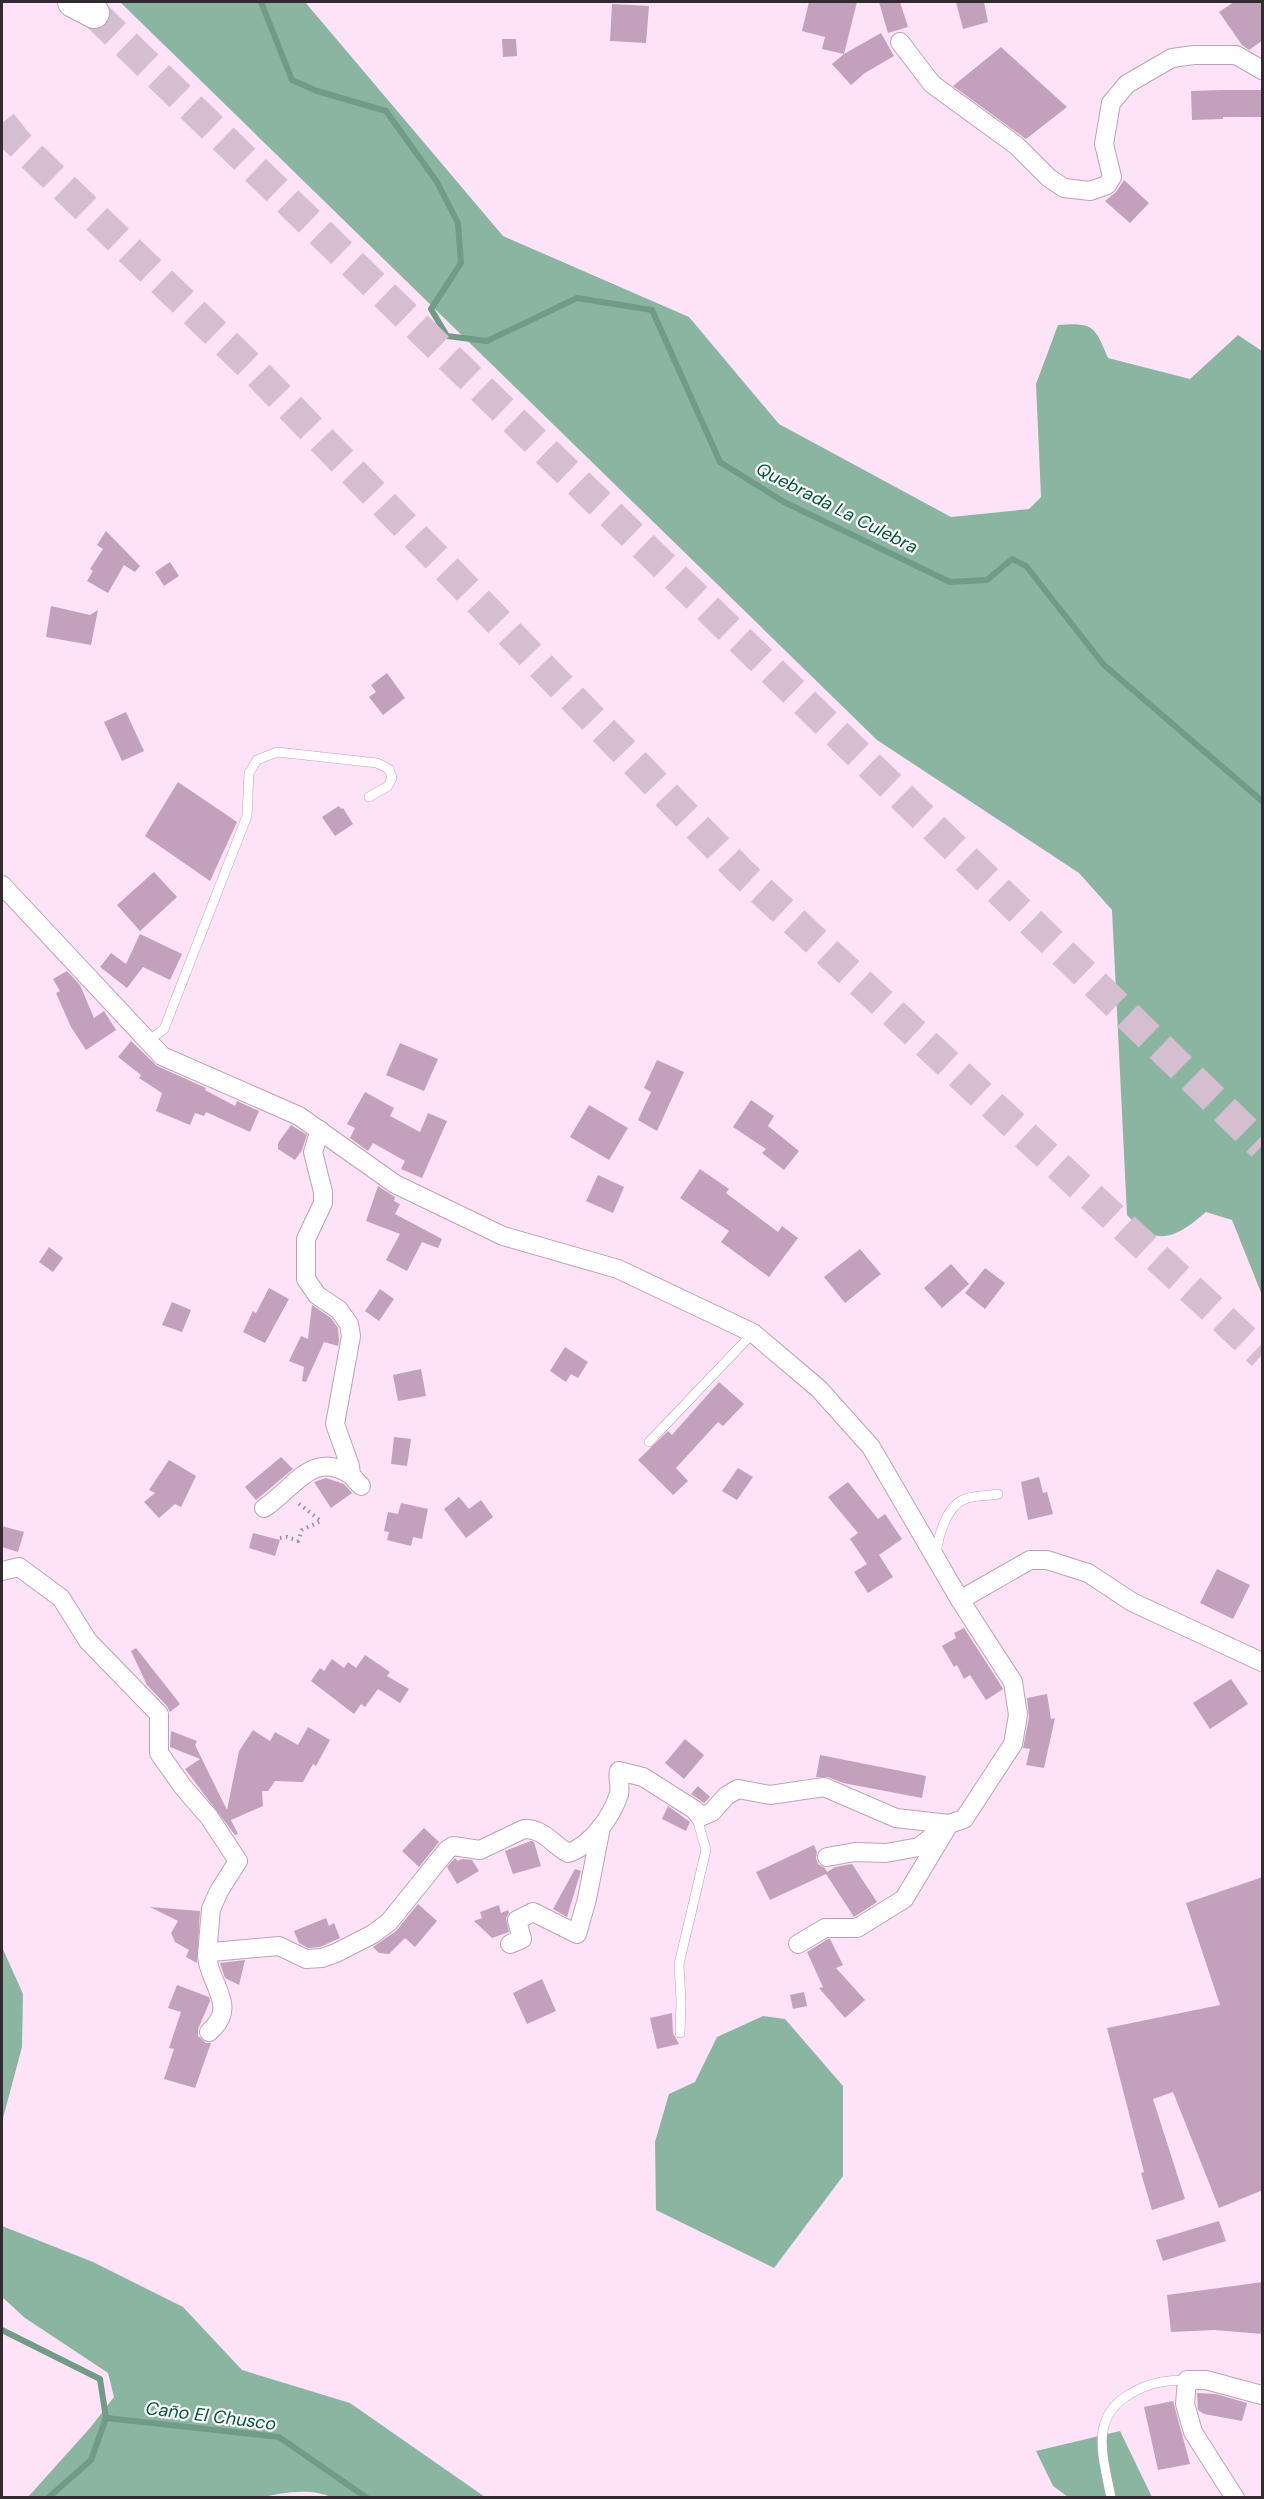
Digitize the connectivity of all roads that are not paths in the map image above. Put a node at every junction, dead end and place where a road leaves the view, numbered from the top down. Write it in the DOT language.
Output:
graph roads {
  1 [pos="900,42"];
  2 [pos="1263,70"];
  3 [pos="369,798"];
  4 [pos="2,885"];
  5 [pos="147,1042"];
  6 [pos="320,1130"];
  7 [pos="753,1333"];
  8 [pos="649,1442"];
  9 [pos="998,1494"];
  10 [pos="264,1508"];
  11 [pos="936,1558"];
  12 [pos="2,1571"];
  13 [pos="960,1600"];
  14 [pos="1263,1662"];
  15 [pos="695,1810"];
  16 [pos="949,1824"];
  17 [pos="601,1826"];
  18 [pos="827,1857"];
  19 [pos="510,1944"];
  20 [pos="798,1944"];
  21 [pos="207,1955"];
  22 [pos="209,2032"];
  23 [pos="680,2033"];
  24 [pos="1187,2380"];
  25 [pos="1263,2395"];
  26 [pos="1111,2498"];
  27 [pos="1235,2498"];
  1 -- 2 [label="street"];
  3 -- 5 [label="lane"];
  4 -- 5 [label="street"];
  5 -- 6 [label="street"];
  6 -- 7 [label="street"];
  6 -- 10 [label="street"];
  7 -- 8 [label="lane"];
  7 -- 11 [label="street"];
  9 -- 11 [label="lane"];
  11 -- 13 [label="street"];
  12 -- 21 [label="street"];
  13 -- 14 [label="street"];
  13 -- 16 [label="street"];
  15 -- 16 [label="street"];
  15 -- 17 [label="street"];
  15 -- 23 [label="lane"];
  16 -- 18 [label="street"];
  16 -- 20 [label="street"];
  17 -- 19 [label="street"];
  17 -- 21 [label="street"];
  21 -- 22 [label="street"];
  24 -- 25 [label="street"];
  24 -- 26 [label="lane"];
  24 -- 27 [label="street"];
}
